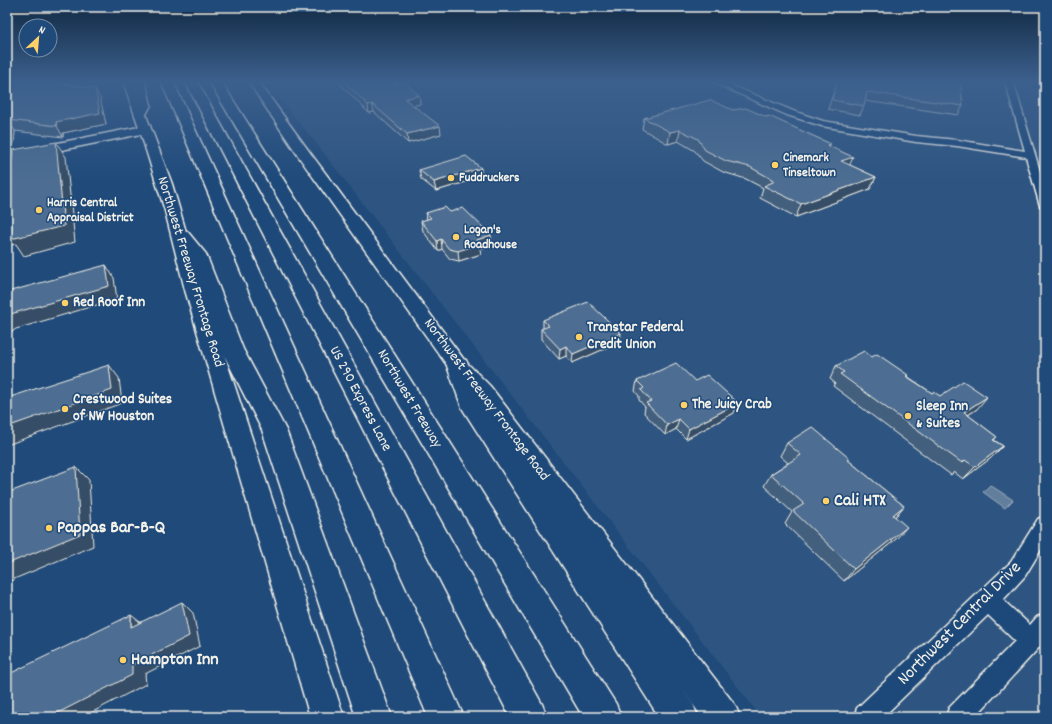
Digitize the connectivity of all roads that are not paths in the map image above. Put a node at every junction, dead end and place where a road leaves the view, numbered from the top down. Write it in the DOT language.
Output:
graph roads {
  1 [pos="141,115"];
  2 [pos="144,115"];
  3 [pos="182,115"];
  4 [pos="209,115"];
  5 [pos="236,115"];
  6 [pos="276,115"];
  7 [pos="798,115"];
  8 [pos="1018,115"];
  9 [pos="144,122"];
  10 [pos="7,152"];
  11 [pos="7,158"];
  12 [pos="1030,158"];
  13 [pos="1045,206"];
  14 [pos="181,235"];
  15 [pos="458,366"];
  16 [pos="1045,525"];
  17 [pos="988,600"];
  18 [pos="1038,632"];
  19 [pos="327,717"];
  20 [pos="374,717"];
  21 [pos="446,717"];
  22 [pos="529,717"];
  23 [pos="603,717"];
  24 [pos="680,717"];
  25 [pos="723,717"];
  26 [pos="866,717"];
  27 [pos="958,717"];
  1 -- 9 [label="main road, Northwest Freeway Frontage Road"];
  2 -- 9 [label="highway"];
  3 -- 21 [label="highway"];
  4 -- 22 [label="highway, US 290 Express Lane"];
  5 -- 23 [label="highway, Northwest Freeway"];
  6 -- 15 [label="main road, Northwest Freeway Frontage Road"];
  7 -- 12 [label="street"];
  8 -- 12 [label="street"];
  9 -- 10 [label="main road"];
  9 -- 11 [label="main road"];
  9 -- 14 [label="main road, Northwest Freeway Frontage Road"];
  12 -- 13 [label="street"];
  14 -- 19 [label="main road, Northwest Freeway Frontage Road"];
  14 -- 20 [label="highway"];
  15 -- 24 [label="highway"];
  15 -- 25 [label="main road, Northwest Freeway Frontage Road"];
  16 -- 17 [label="street, Northwest Central Drive"];
  17 -- 18 [label="street"];
  17 -- 26 [label="street, Northwest Central Drive"];
  18 -- 27 [label="street"];
}
